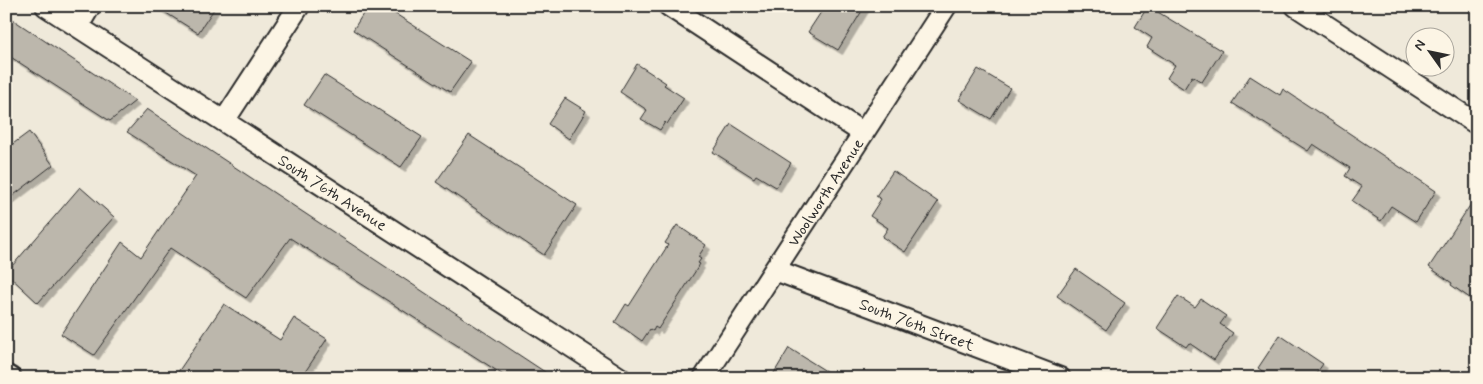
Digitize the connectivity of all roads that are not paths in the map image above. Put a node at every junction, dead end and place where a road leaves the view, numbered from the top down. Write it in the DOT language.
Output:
graph roads {
  1 [pos="46,6"];
  2 [pos="90,6"];
  3 [pos="299,6"];
  4 [pos="668,6"];
  5 [pos="946,6"];
  6 [pos="1296,6"];
  7 [pos="78,26"];
  8 [pos="224,121"];
  9 [pos="1477,124"];
  10 [pos="863,134"];
  11 [pos="775,270"];
  12 [pos="6,375"];
  13 [pos="10,378"];
  14 [pos="620,378"];
  15 [pos="704,378"];
  16 [pos="1060,378"];
  1 -- 7 [label="street, South 76th Avenue"];
  2 -- 7 [label="street"];
  3 -- 8 [label="street"];
  4 -- 10 [label="street"];
  5 -- 10 [label="street, Woolworth Avenue"];
  6 -- 9 [label="street"];
  7 -- 8 [label="street, South 76th Avenue"];
  8 -- 14 [label="street, South 76th Avenue"];
  10 -- 11 [label="street, Woolworth Avenue"];
  11 -- 15 [label="street, Woolworth Avenue"];
  11 -- 16 [label="street, South 76th Street"];
  12 -- 13 [label="street"];
}
